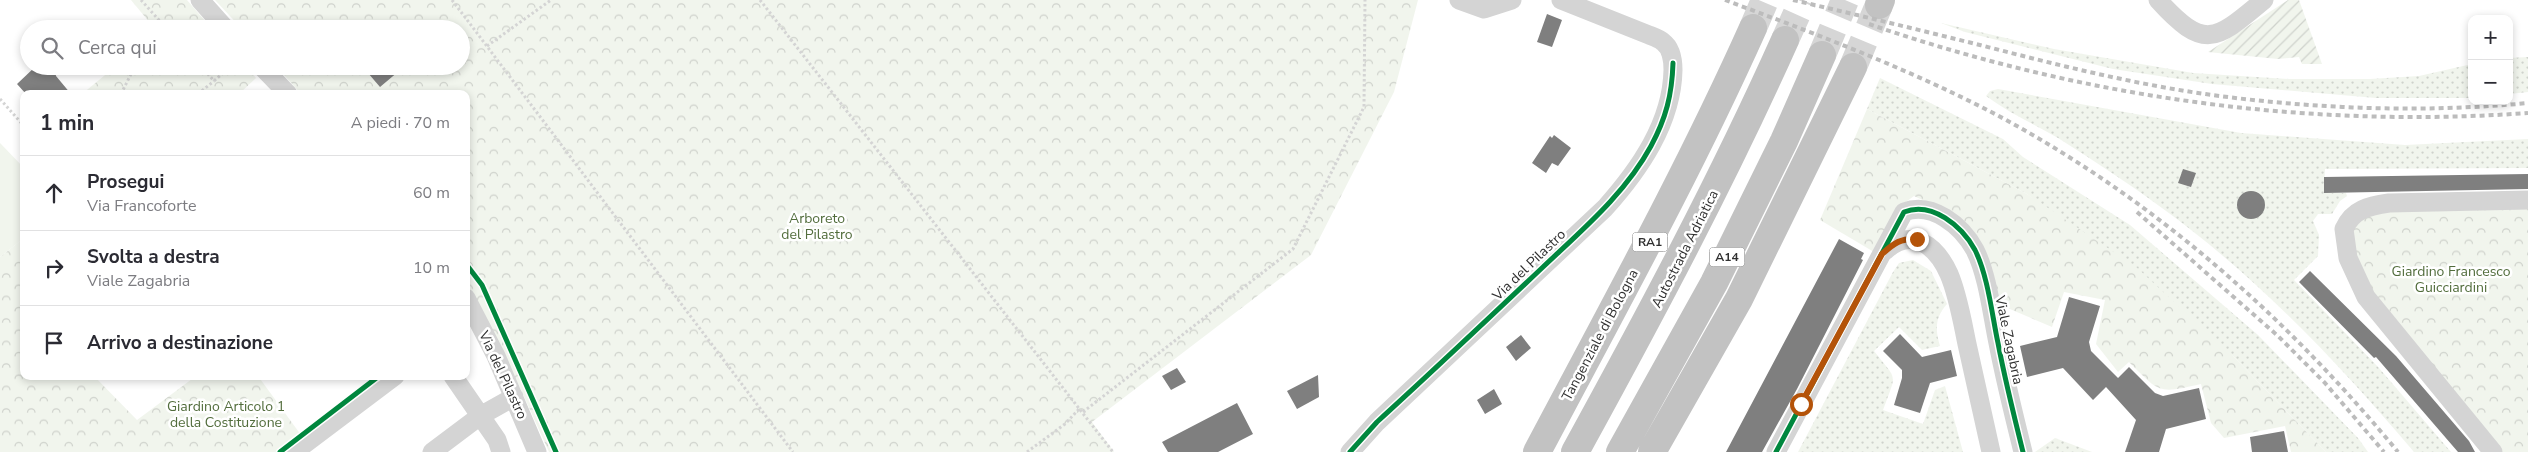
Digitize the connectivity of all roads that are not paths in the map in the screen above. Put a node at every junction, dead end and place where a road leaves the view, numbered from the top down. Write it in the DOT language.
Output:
graph roads {
  1 [pos="200,0"];
  2 [pos="1459,0"];
  3 [pos="1512,0"];
  4 [pos="1561,0"];
  5 [pos="2158,0"];
  6 [pos="2264,0"];
  7 [pos="218,20"];
  8 [pos="1753,28"];
  9 [pos="1785,40"];
  10 [pos="1822,55"];
  11 [pos="1853,68"];
  12 [pos="270,75"];
  13 [pos="284,90"];
  14 [pos="2528,200"];
  15 [pos="1882,254"];
  16 [pos="472,322"];
  17 [pos="390,380"];
  18 [pos="456,380"];
  19 [pos="514,397"];
  20 [pos="480,416"];
  21 [pos="294,452"];
  22 [pos="432,452"];
  23 [pos="501,452"];
  24 [pos="538,452"];
  25 [pos="1350,452"];
  26 [pos="1537,452"];
  27 [pos="1574,452"];
  28 [pos="1620,452"];
  29 [pos="1652,452"];
  30 [pos="1776,452"];
  31 [pos="1991,452"];
  32 [pos="2022,452"];
  33 [pos="2493,452"];
  1 -- 7 [label="street"];
  2 -- 3 [label="street"];
  4 -- 25 [label="street, Via del Pilastro"];
  5 -- 6 [label="street"];
  8 -- 26 [label="highway, Tangenziale di Bologna / RA1"];
  9 -- 27 [label="highway, Autostrada Adriatica"];
  10 -- 28 [label="highway, A14"];
  11 -- 29 [label="highway"];
  12 -- 13 [label="street"];
  14 -- 33 [label="street"];
  15 -- 30 [label="street, Viale Zagabria"];
  15 -- 31 [label="street"];
  15 -- 32 [label="street, Viale Zagabria"];
  16 -- 19 [label="street, Via del Pilastro"];
  17 -- 21 [label="street"];
  18 -- 20 [label="street"];
  19 -- 20 [label="street"];
  19 -- 24 [label="street, Via del Pilastro"];
  20 -- 22 [label="street"];
  20 -- 23 [label="street"];
}
